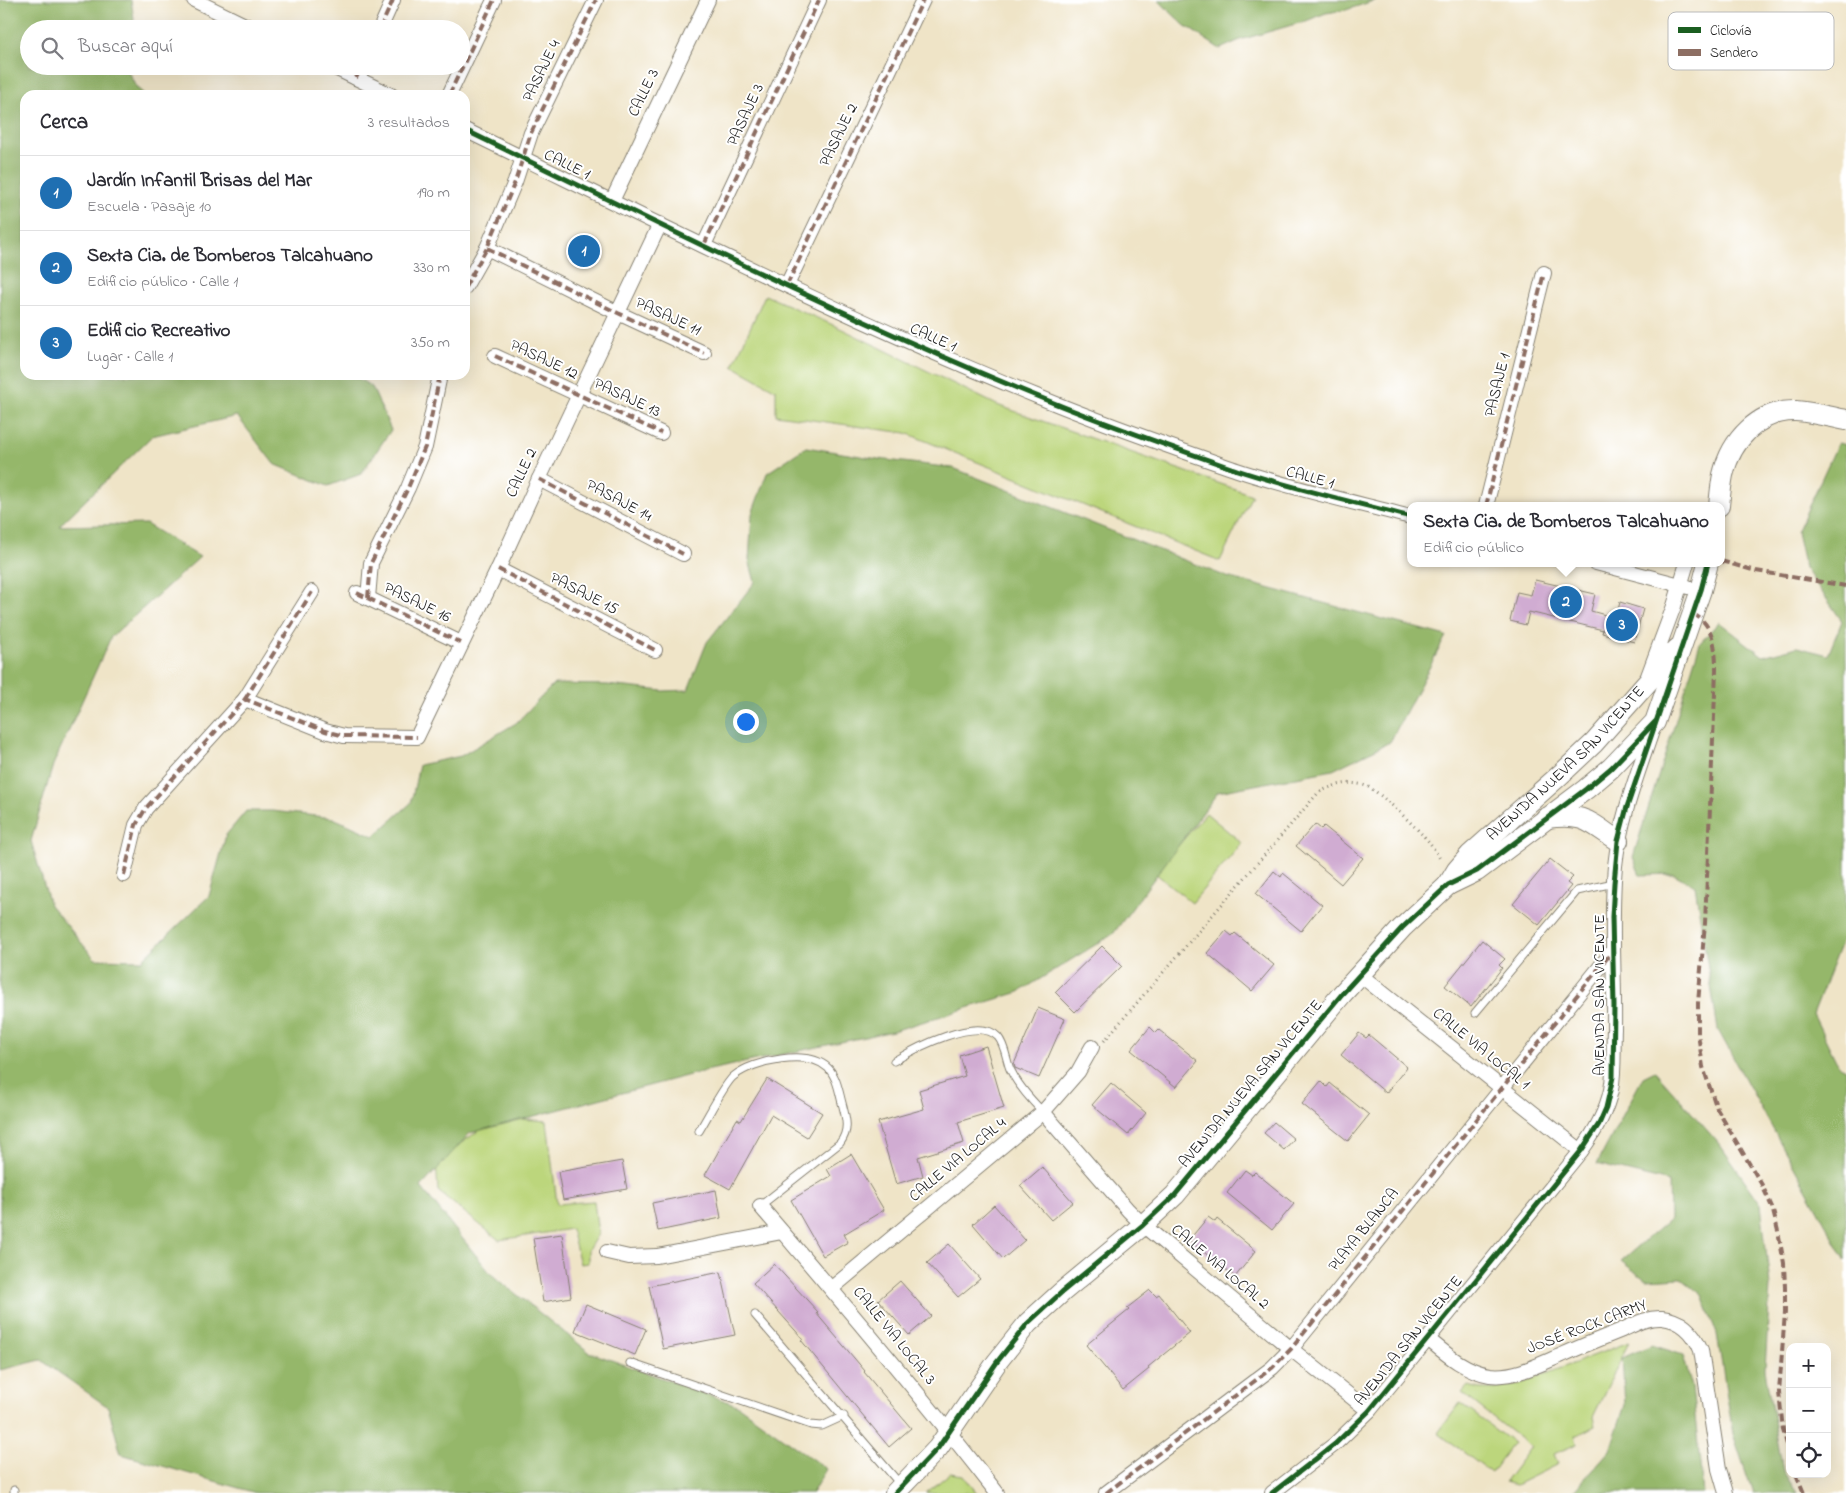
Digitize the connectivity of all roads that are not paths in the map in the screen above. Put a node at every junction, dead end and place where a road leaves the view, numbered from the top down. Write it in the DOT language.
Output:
graph roads {
  1 [pos="393,0"];
  2 [pos="494,0"];
  3 [pos="596,0"];
  4 [pos="708,0"];
  5 [pos="819,0"];
  6 [pos="924,0"];
  7 [pos="195,1"];
  8 [pos="234,20"];
  9 [pos="384,20"];
  10 [pos="470,51"];
  11 [pos="363,75"];
  12 [pos="458,75"];
  13 [pos="384,90"];
  14 [pos="451,90"];
  15 [pos="470,132"];
  16 [pos="523,158"];
  17 [pos="612,201"];
  18 [pos="660,224"];
  19 [pos="704,245"];
  20 [pos="487,248"];
  21 [pos="1544,272"];
  22 [pos="470,278"];
  23 [pos="787,285"];
  24 [pos="618,313"];
  25 [pos="704,353"];
  26 [pos="495,356"];
  27 [pos="439,380"];
  28 [pos="579,395"];
  29 [pos="1846,420"];
  30 [pos="661,433"];
  31 [pos="539,479"];
  32 [pos="1487,502"];
  33 [pos="1720,502"];
  34 [pos="1407,516"];
  35 [pos="683,554"];
  36 [pos="1612,567"];
  37 [pos="1685,567"];
  38 [pos="1707,567"];
  39 [pos="498,569"];
  40 [pos="1680,584"];
  41 [pos="1701,590"];
  42 [pos="312,592"];
  43 [pos="1684,641"];
  44 [pos="461,643"];
  45 [pos="654,650"];
  46 [pos="1643,688"];
  47 [pos="245,699"];
  48 [pos="1655,722"];
  49 [pos="1546,818"];
  50 [pos="1618,841"];
  51 [pos="124,875"];
  52 [pos="1614,883"];
  53 [pos="1448,885"];
  54 [pos="1613,951"];
  55 [pos="1359,974"];
  56 [pos="1475,1013"];
  57 [pos="1092,1047"];
  58 [pos="894,1061"];
  59 [pos="1501,1088"];
  60 [pos="1043,1112"];
  61 [pos="699,1131"];
  62 [pos="1581,1151"];
  63 [pos="760,1206"];
  64 [pos="1143,1225"];
  65 [pos="782,1232"];
  66 [pos="607,1252"];
  67 [pos="832,1288"];
  68 [pos="755,1315"];
  69 [pos="1428,1339"];
  70 [pos="1291,1349"];
  71 [pos="630,1363"];
  72 [pos="1369,1411"];
  73 [pos="844,1416"];
  74 [pos="950,1431"];
  75 [pos="899,1489"];
  76 [pos="997,1493"];
  77 [pos="1106,1493"];
  78 [pos="1272,1493"];
  79 [pos="1726,1493"];
  1 -- 9 [label="street"];
  2 -- 10 [label="street"];
  3 -- 16 [label="street, PASAJE 4"];
  4 -- 17 [label="street, CALLE 3"];
  5 -- 19 [label="street, PASAJE 3"];
  6 -- 23 [label="street, PASAJE 2"];
  7 -- 8 [label="street"];
  11 -- 13 [label="street"];
  12 -- 14 [label="street"];
  15 -- 16 [label="street, CALLE 1"];
  16 -- 17 [label="street, CALLE 1"];
  16 -- 20 [label="street, PASAJE 4"];
  17 -- 18 [label="street, CALLE 1"];
  18 -- 19 [label="street, CALLE 1"];
  18 -- 24 [label="street, CALLE 2"];
  19 -- 23 [label="street, CALLE 1"];
  20 -- 22 [label="street, PASAJE 4"];
  20 -- 24 [label="street, PASAJE 11"];
  21 -- 32 [label="street, PASAJE 1"];
  23 -- 34 [label="street, CALLE 1"];
  24 -- 25 [label="street, PASAJE 11"];
  24 -- 28 [label="street, CALLE 2"];
  26 -- 28 [label="street, PASAJE 12"];
  27 -- 44 [label="street, PASAJE 16"];
  28 -- 30 [label="street, PASAJE 13"];
  28 -- 31 [label="street, CALLE 2"];
  29 -- 33 [label="street"];
  31 -- 35 [label="street, PASAJE 14"];
  31 -- 39 [label="street, CALLE 2"];
  36 -- 40 [label="street"];
  37 -- 40 [label="street"];
  38 -- 41 [label="street, AVENIDA SAN VICENTE"];
  39 -- 44 [label="street, CALLE 2"];
  39 -- 45 [label="street, PASAJE 15"];
  40 -- 41 [label="street"];
  40 -- 46 [label="street"];
  41 -- 43 [label="street, AVENIDA SAN VICENTE"];
  42 -- 47 [label="street"];
  43 -- 46 [label="street, AVENIDA NUEVA SAN VICENTE"];
  43 -- 48 [label="street, AVENIDA SAN VICENTE"];
  44 -- 47 [label="street, CALLE 2"];
  46 -- 53 [label="street, AVENIDA NUEVA SAN VICENTE"];
  47 -- 51 [label="street"];
  48 -- 49 [label="street, AVENIDA NUEVA SAN VICENTE"];
  48 -- 50 [label="street, AVENIDA SAN VICENTE"];
  49 -- 50 [label="street"];
  49 -- 53 [label="street, AVENIDA NUEVA SAN VICENTE"];
  50 -- 52 [label="street, AVENIDA SAN VICENTE"];
  52 -- 54 [label="street, AVENIDA SAN VICENTE"];
  52 -- 56 [label="lane"];
  53 -- 55 [label="street, AVENIDA NUEVA SAN VICENTE"];
  54 -- 59 [label="street, PLAYA BLANCA"];
  54 -- 62 [label="street, AVENIDA SAN VICENTE"];
  55 -- 59 [label="street, CALLE VIA LOCAL 1"];
  55 -- 64 [label="street, AVENIDA NUEVA SAN VICENTE"];
  57 -- 60 [label="street, CALLE VIA LOCAL 4"];
  58 -- 60 [label="lane"];
  59 -- 62 [label="street, CALLE VIA LOCAL 1"];
  59 -- 70 [label="street, PLAYA BLANCA"];
  60 -- 64 [label="street, CALLE VIA LOCAL 2"];
  60 -- 67 [label="street, CALLE VIA LOCAL 4"];
  61 -- 63 [label="lane"];
  62 -- 69 [label="street, AVENIDA SAN VICENTE"];
  63 -- 65 [label="street, CALLE VIA LOCAL 3"];
  64 -- 70 [label="street, CALLE VIA LOCAL 2"];
  64 -- 74 [label="street, AVENIDA NUEVA SAN VICENTE"];
  65 -- 66 [label="street"];
  65 -- 67 [label="street, CALLE VIA LOCAL 3"];
  67 -- 74 [label="street, CALLE VIA LOCAL 3"];
  68 -- 73 [label="lane"];
  69 -- 72 [label="street, AVENIDA SAN VICENTE"];
  69 -- 79 [label="street, JOSÉ ROCK CARMY"];
  70 -- 72 [label="street, CALLE VIA LOCAL 2"];
  70 -- 77 [label="street, PLAYA BLANCA"];
  71 -- 73 [label="lane"];
  72 -- 78 [label="street, AVENIDA SAN VICENTE"];
  73 -- 75 [label="lane"];
  74 -- 75 [label="street, AVENIDA NUEVA SAN VICENTE"];
  74 -- 76 [label="street, CALLE VIA LOCAL 3"];
}
